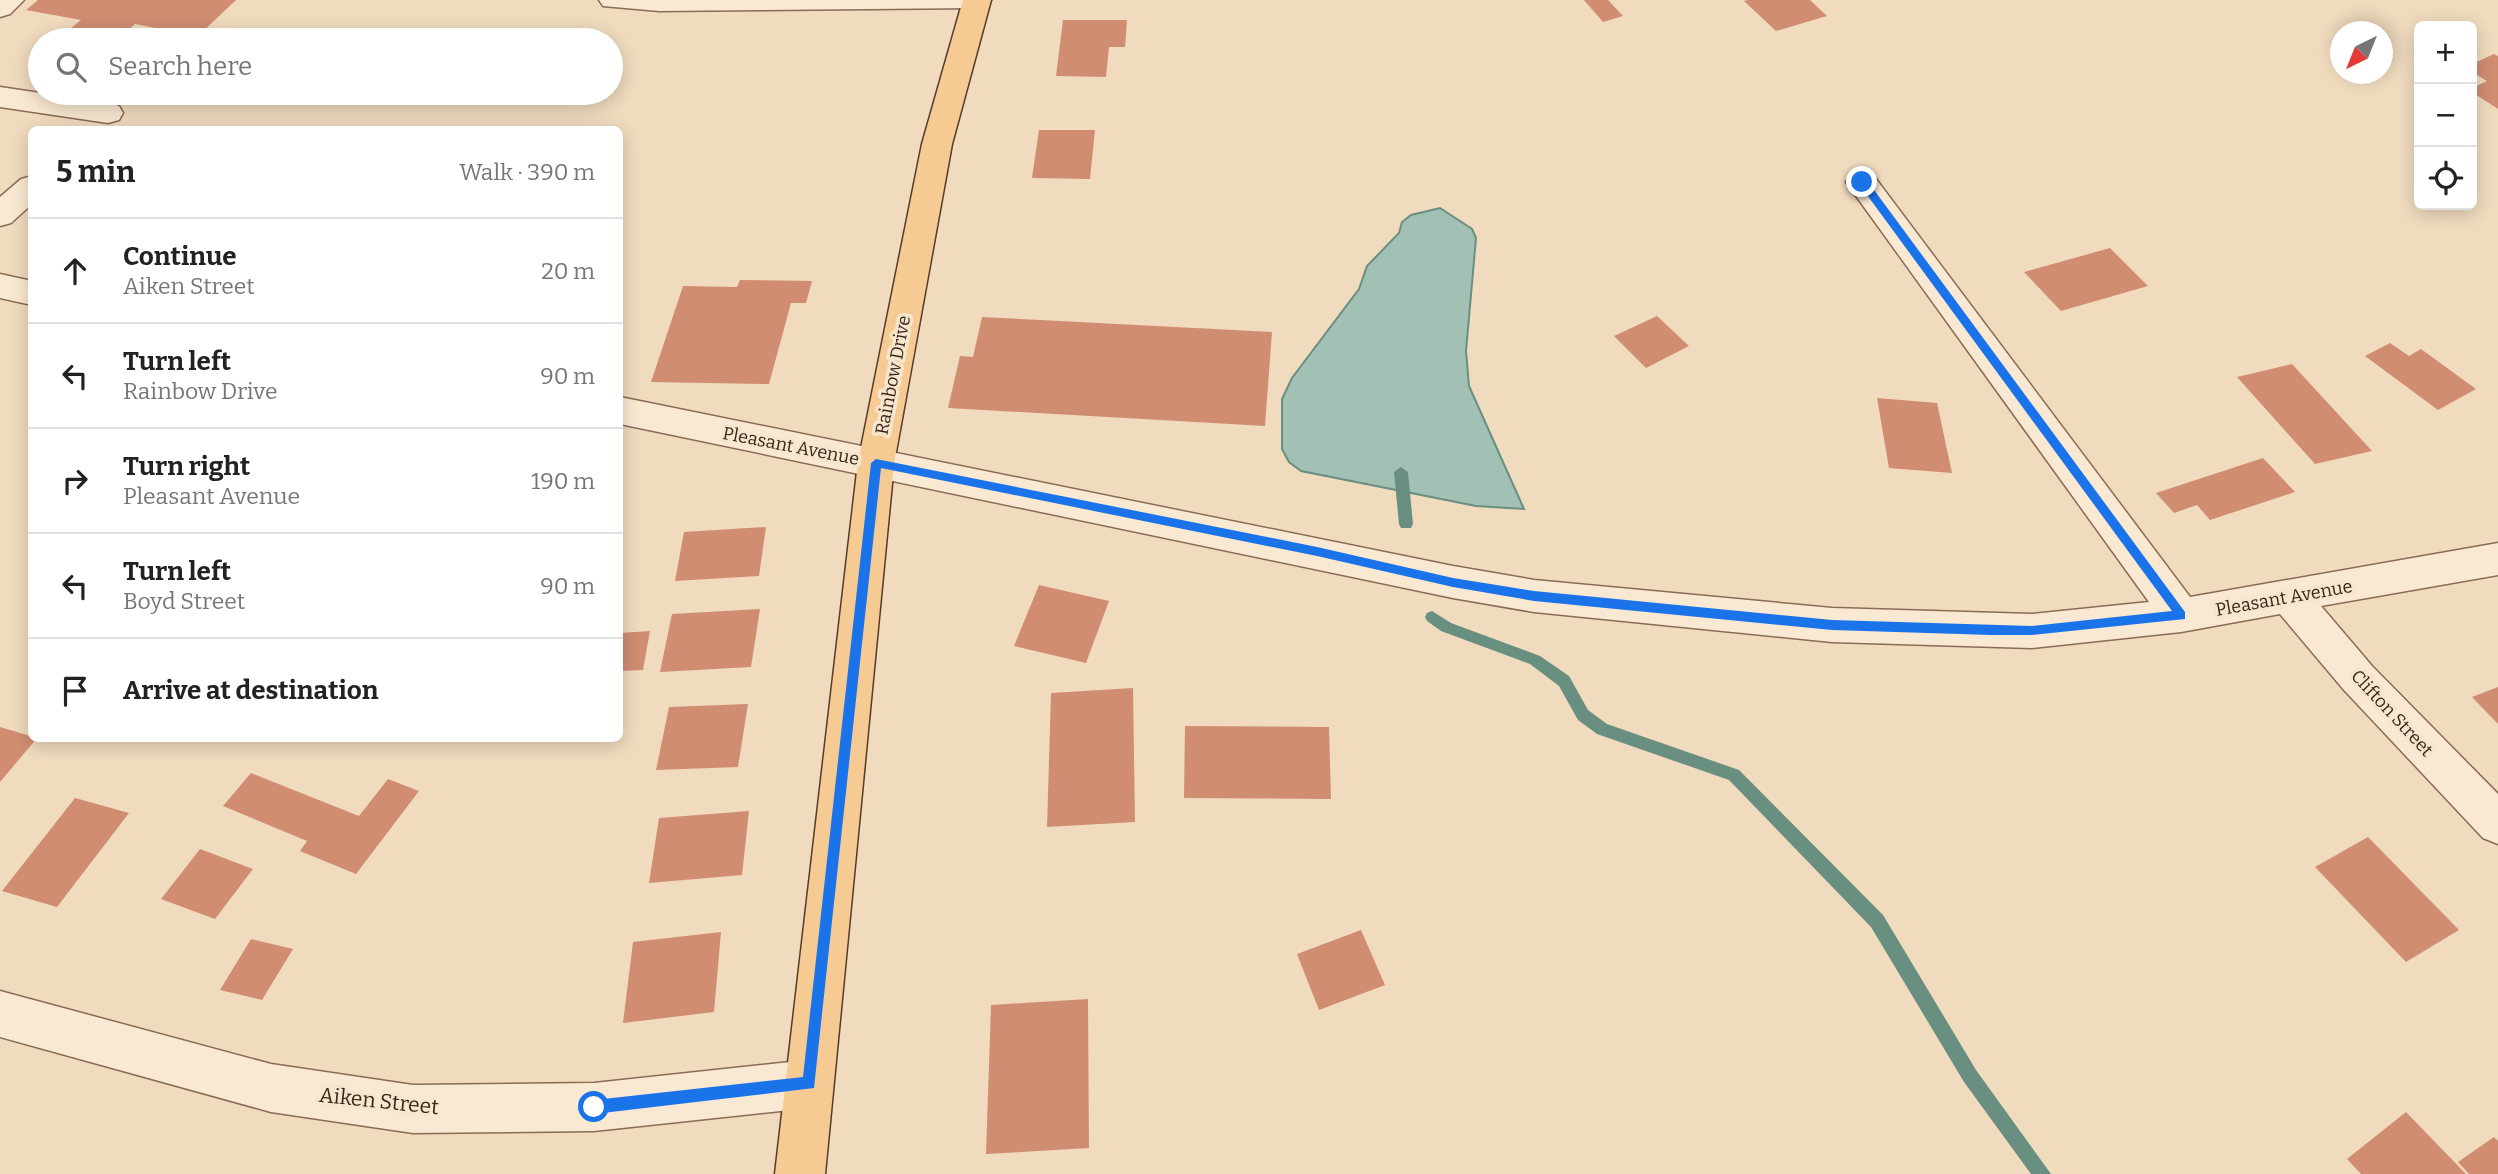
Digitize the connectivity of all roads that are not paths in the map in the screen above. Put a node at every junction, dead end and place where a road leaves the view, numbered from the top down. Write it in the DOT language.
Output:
graph roads {
  1 [pos="9,0"];
  2 [pos="613,0"];
  3 [pos="977,0"];
  4 [pos="0,8"];
  5 [pos="0,97"];
  6 [pos="28,104"];
  7 [pos="33,105"];
  8 [pos="100,121"];
  9 [pos="0,178"];
  10 [pos="1862,182"];
  11 [pos="28,184"];
  12 [pos="28,189"];
  13 [pos="0,215"];
  14 [pos="0,286"];
  15 [pos="28,292"];
  16 [pos="623,412"];
  17 [pos="876,463"];
  18 [pos="2498,559"];
  19 [pos="2290,598"];
  20 [pos="2181,615"];
  21 [pos="2498,824"];
  22 [pos="0,1014"];
  23 [pos="809,1083"];
  24 [pos="800,1174"];
  1 -- 4 [label="street"];
  2 -- 3 [label="street"];
  3 -- 17 [label="main road, Rainbow Drive"];
  5 -- 6 [label="street"];
  7 -- 8 [label="street"];
  9 -- 11 [label="street"];
  10 -- 20 [label="street"];
  12 -- 13 [label="street"];
  14 -- 15 [label="street"];
  16 -- 17 [label="street, Pleasant Avenue"];
  17 -- 20 [label="street, Pleasant Avenue"];
  17 -- 23 [label="main road, Rainbow Drive"];
  18 -- 19 [label="street, Pleasant Avenue"];
  19 -- 20 [label="street, Pleasant Avenue"];
  19 -- 21 [label="street, Clifton Street"];
  22 -- 23 [label="street, Aiken Street"];
  23 -- 24 [label="main road, Rainbow Drive"];
}
